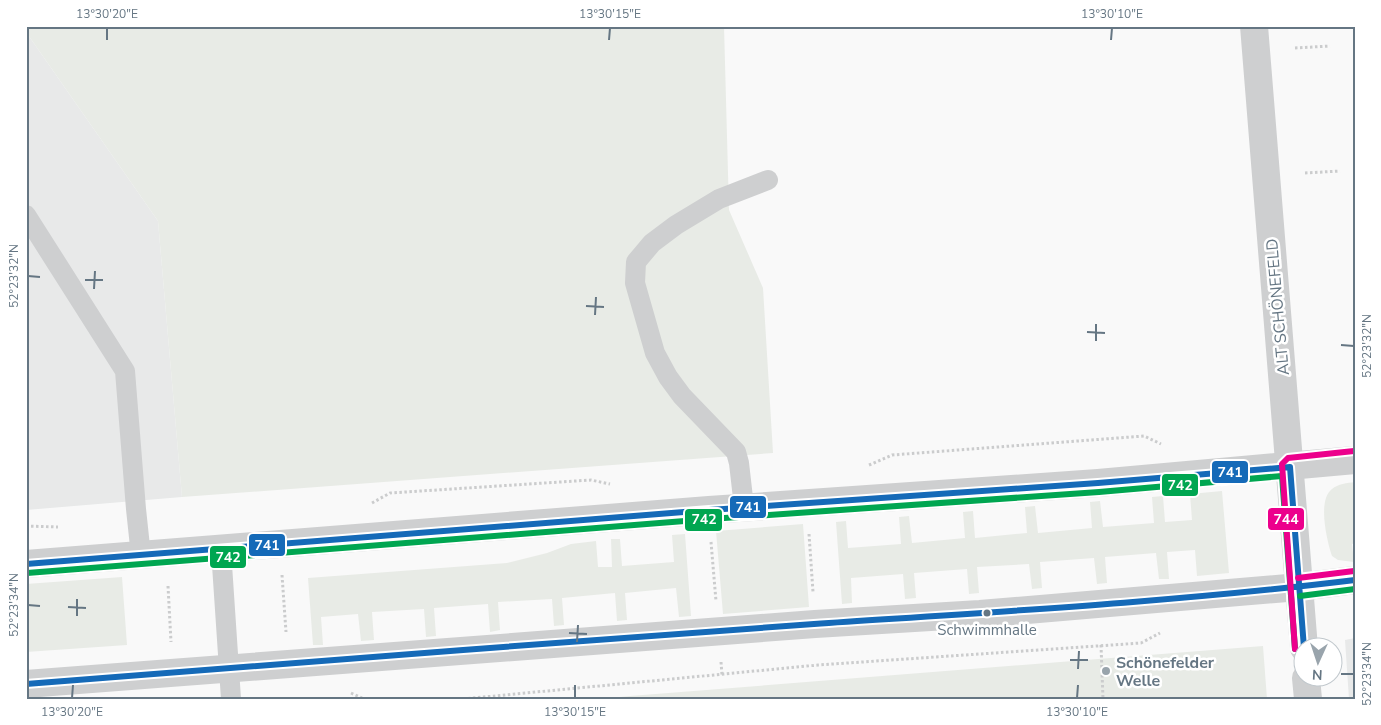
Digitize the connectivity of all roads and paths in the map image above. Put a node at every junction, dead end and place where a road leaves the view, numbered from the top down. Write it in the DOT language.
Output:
graph roads {
  1 [pos="1254,26"];
  2 [pos="1330,46"];
  3 [pos="1295,48"];
  4 [pos="1340,171"];
  5 [pos="1305,173"];
  6 [pos="768,180"];
  7 [pos="26,215"];
  8 [pos="1144,436"];
  9 [pos="892,455"];
  10 [pos="1355,460"];
  11 [pos="1290,467"];
  12 [pos="591,480"];
  13 [pos="390,493"];
  14 [pos="807,503"];
  15 [pos="744,507"];
  16 [pos="709,510"];
  17 [pos="280,545"];
  18 [pos="221,550"];
  19 [pos="154,555"];
  20 [pos="26,564"];
  21 [pos="1355,580"];
  22 [pos="1299,587"];
  23 [pos="815,624"];
  24 [pos="719,632"];
  25 [pos="1303,638"];
  26 [pos="1141,643"];
  27 [pos="1101,645"];
  28 [pos="288,664"];
  29 [pos="818,665"];
  30 [pos="230,669"];
  31 [pos="173,672"];
  32 [pos="722,674"];
  33 [pos="26,684"];
  34 [pos="231,699"];
  35 [pos="463,699"];
  36 [pos="1103,699"];
  1 -- 11 [label="street, ALT SCHÖNEFELD"];
  2 -- 3 [label="path"];
  4 -- 5 [label="path"];
  6 -- 15 [label="lane"];
  7 -- 19 [label="lane"];
  8 -- 9 [label="path"];
  10 -- 11 [label="street"];
  11 -- 14 [label="street"];
  11 -- 22 [label="street, ALT SCHÖNEFELD"];
  12 -- 13 [label="path"];
  14 -- 15 [label="street"];
  14 -- 23 [label="path"];
  15 -- 16 [label="street"];
  16 -- 17 [label="street"];
  16 -- 24 [label="path"];
  17 -- 18 [label="street"];
  17 -- 28 [label="path"];
  18 -- 19 [label="street"];
  18 -- 30 [label="lane"];
  19 -- 20 [label="street"];
  19 -- 31 [label="path"];
  21 -- 22 [label="street"];
  22 -- 23 [label="street"];
  22 -- 25 [label="street, ALT SCHÖNEFELD"];
  23 -- 24 [label="street"];
  23 -- 29 [label="path"];
  24 -- 28 [label="street"];
  24 -- 32 [label="path"];
  26 -- 27 [label="path"];
  27 -- 29 [label="path"];
  27 -- 36 [label="path"];
  28 -- 30 [label="street"];
  29 -- 32 [label="path"];
  30 -- 31 [label="street"];
  30 -- 34 [label="lane"];
  31 -- 33 [label="street"];
  32 -- 35 [label="path"];
}
